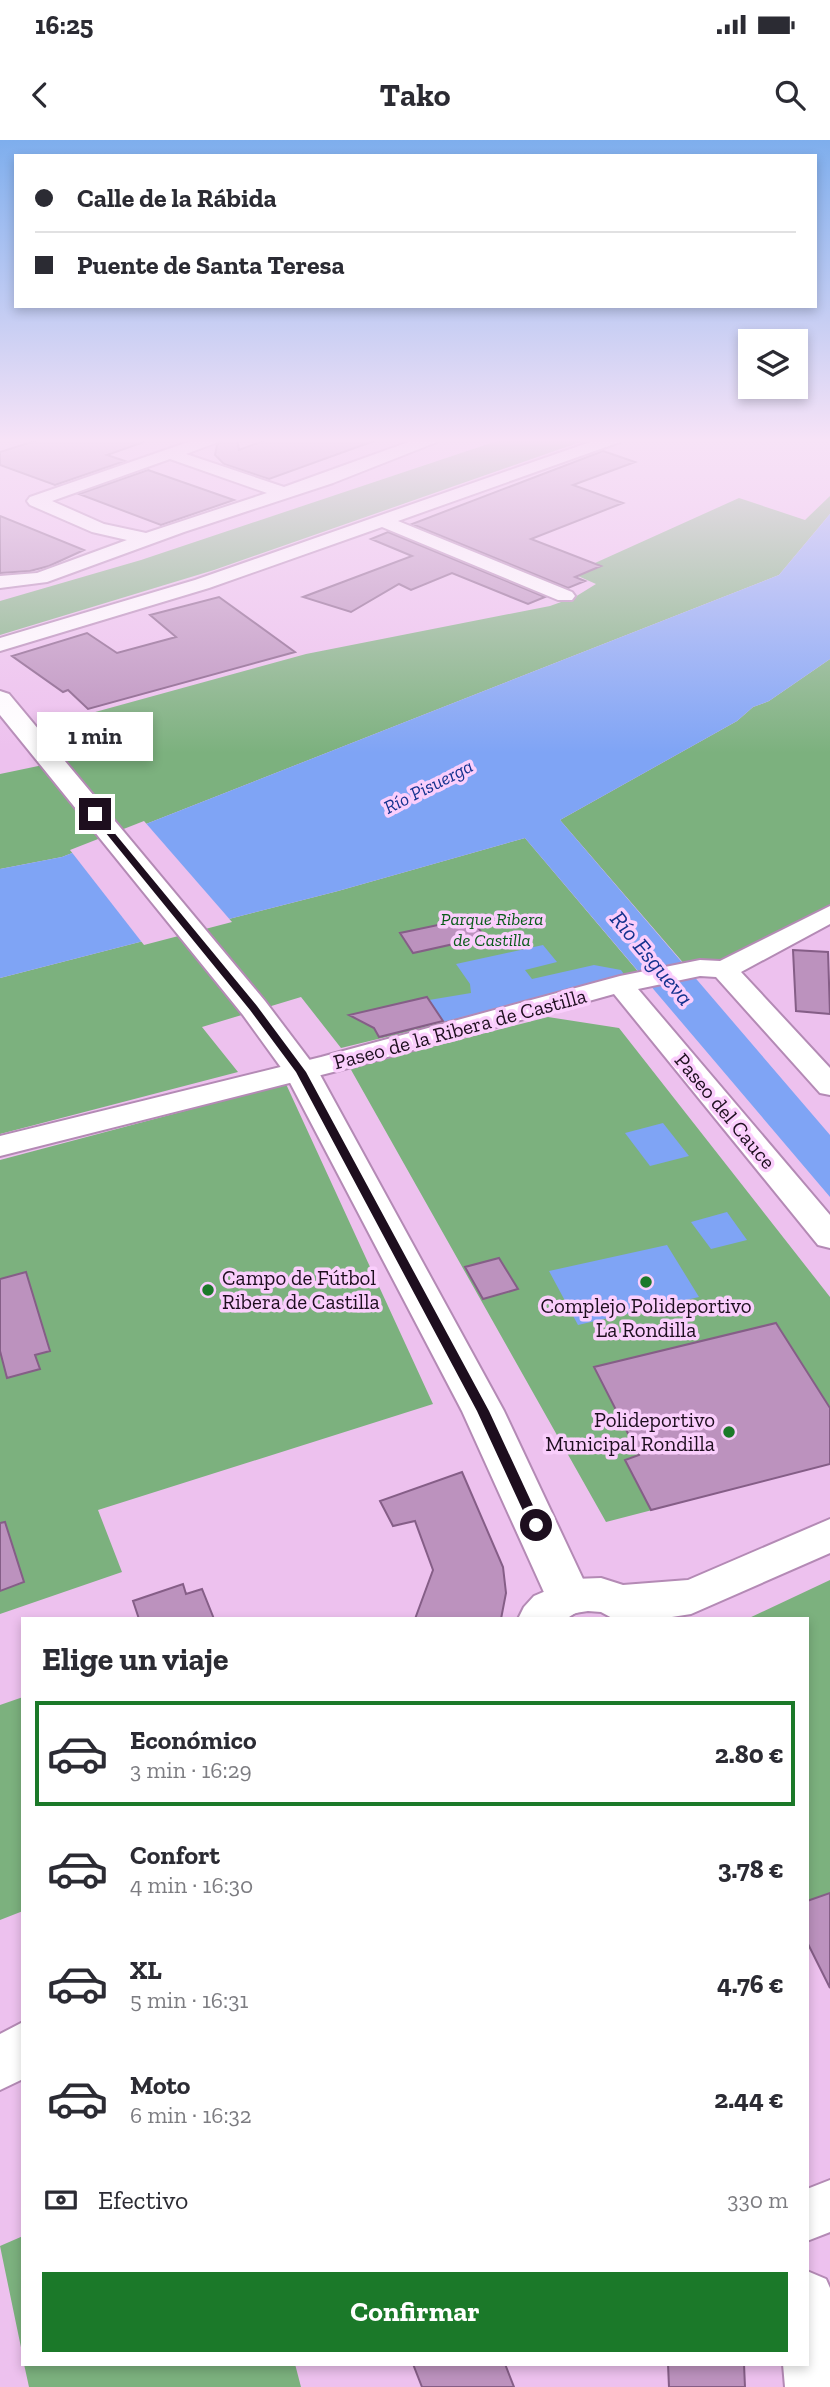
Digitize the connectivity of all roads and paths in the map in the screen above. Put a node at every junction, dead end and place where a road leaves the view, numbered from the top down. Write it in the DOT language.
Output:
graph roads {
  1 [pos="107,544"];
  2 [pos="133,544"];
  3 [pos="317,544"];
  4 [pos="438,544"];
  5 [pos="108,553"];
  6 [pos="0,582"];
  7 [pos="565,596"];
  8 [pos="1,645"];
  9 [pos="0,699"];
  10 [pos="830,914"];
  11 [pos="712,969"];
  12 [pos="629,983"];
  13 [pos="301,1072"];
  14 [pos="830,1086"];
  15 [pos="0,1146"];
  16 [pos="830,1237"];
  17 [pos="830,1535"];
  18 [pos="680,1608"];
  19 [pos="562,1611"];
  20 [pos="633,1611"];
  21 [pos="21,2049"];
  22 [pos="0,2065"];
  23 [pos="830,2206"];
  24 [pos="809,2214"];
  25 [pos="809,2328"];
  26 [pos="813,2387"];
  1 -- 5 [label="street"];
  2 -- 5 [label="street"];
  3 -- 8 [label="street"];
  4 -- 7 [label="street"];
  5 -- 6 [label="street"];
  9 -- 13 [label="main road"];
  10 -- 11 [label="street, Paseo de la Ribera de Castilla"];
  11 -- 12 [label="street, Paseo de la Ribera de Castilla"];
  11 -- 14 [label="street"];
  12 -- 13 [label="street, Paseo de la Ribera de Castilla"];
  12 -- 16 [label="street, Paseo del Cauce"];
  13 -- 15 [label="street, Paseo de la Ribera de Castilla"];
  13 -- 19 [label="main road"];
  17 -- 18 [label="street"];
  18 -- 20 [label="street"];
  19 -- 20 [label="street"];
  21 -- 22 [label="street"];
  23 -- 24 [label="street"];
  25 -- 26 [label="street"];
}
